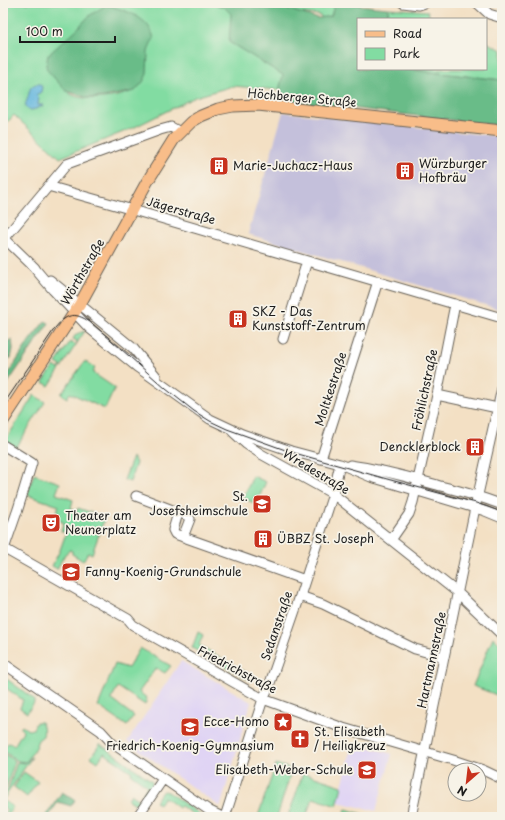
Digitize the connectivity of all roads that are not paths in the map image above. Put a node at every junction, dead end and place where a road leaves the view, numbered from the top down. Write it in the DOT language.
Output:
graph roads {
  1 [pos="403,3"];
  2 [pos="425,3"];
  3 [pos="477,3"];
  4 [pos="502,18"];
  5 [pos="502,131"];
  6 [pos="180,132"];
  7 [pos="48,186"];
  8 [pos="133,210"];
  9 [pos="4,238"];
  10 [pos="307,261"];
  11 [pos="378,281"];
  12 [pos="455,304"];
  13 [pos="78,309"];
  14 [pos="502,318"];
  15 [pos="283,339"];
  16 [pos="167,388"];
  17 [pos="502,388"];
  18 [pos="437,395"];
  19 [pos="500,409"];
  20 [pos="3,421"];
  21 [pos="227,428"];
  22 [pos="3,444"];
  23 [pos="321,459"];
  24 [pos="340,464"];
  25 [pos="418,480"];
  26 [pos="416,490"];
  27 [pos="333,494"];
  28 [pos="136,496"];
  29 [pos="478,496"];
  30 [pos="502,505"];
  31 [pos="475,508"];
  32 [pos="178,513"];
  33 [pos="502,518"];
  34 [pos="183,537"];
  35 [pos="391,540"];
  36 [pos="4,549"];
  37 [pos="305,580"];
  38 [pos="458,593"];
  39 [pos="300,596"];
  40 [pos="502,636"];
  41 [pos="444,657"];
  42 [pos="3,663"];
  43 [pos="3,670"];
  44 [pos="263,699"];
  45 [pos="108,740"];
  46 [pos="425,753"];
  47 [pos="163,779"];
  48 [pos="502,779"];
  49 [pos="137,817"];
  50 [pos="222,817"];
  51 [pos="225,817"];
  52 [pos="411,817"];
  1 -- 2 [label="street"];
  3 -- 4 [label="street"];
  5 -- 6 [label="main road, Höchberger Straße"];
  6 -- 7 [label="street"];
  6 -- 8 [label="main road, Wörthstraße"];
  7 -- 8 [label="street, Jägerstraße"];
  7 -- 9 [label="street"];
  8 -- 10 [label="street, Jägerstraße"];
  8 -- 13 [label="main road, Wörthstraße"];
  9 -- 13 [label="street"];
  10 -- 11 [label="street, Jägerstraße"];
  10 -- 15 [label="street"];
  11 -- 12 [label="street, Jägerstraße"];
  11 -- 23 [label="street, Moltkestraße"];
  12 -- 14 [label="street, Jägerstraße"];
  12 -- 18 [label="street, Fröhlichstraße"];
  13 -- 16 [label="street"];
  13 -- 16 [label="street"];
  13 -- 20 [label="main road, Wörthstraße"];
  16 -- 21 [label="street"];
  17 -- 19 [label="street, Hartmannstraße"];
  18 -- 19 [label="street"];
  18 -- 25 [label="street, Fröhlichstraße"];
  19 -- 29 [label="street, Hartmannstraße"];
  21 -- 23 [label="street"];
  21 -- 27 [label="street, Wredestraße"];
  22 -- 36 [label="street"];
  23 -- 24 [label="street"];
  24 -- 25 [label="street"];
  24 -- 26 [label="street"];
  24 -- 27 [label="street, Sedanstraße"];
  25 -- 26 [label="street, Fröhlichstraße"];
  25 -- 29 [label="street"];
  26 -- 31 [label="street"];
  26 -- 35 [label="street"];
  27 -- 35 [label="street, Wredestraße"];
  27 -- 37 [label="street, Sedanstraße"];
  28 -- 32 [label="street"];
  29 -- 30 [label="street"];
  29 -- 31 [label="street, Hartmannstraße"];
  31 -- 33 [label="street"];
  31 -- 38 [label="street, Hartmannstraße"];
  32 -- 34 [label="street"];
  32 -- 34 [label="street"];
  34 -- 37 [label="street"];
  35 -- 38 [label="street, Wredestraße"];
  36 -- 44 [label="street, Friedrichstraße"];
  37 -- 39 [label="street, Sedanstraße"];
  38 -- 40 [label="street, Wredestraße"];
  38 -- 41 [label="street, Hartmannstraße"];
  39 -- 41 [label="street"];
  39 -- 44 [label="street, Sedanstraße"];
  41 -- 46 [label="street, Hartmannstraße"];
  42 -- 45 [label="street"];
  43 -- 45 [label="street"];
  44 -- 46 [label="street, Friedrichstraße"];
  44 -- 51 [label="street, Sedanstraße"];
  45 -- 47 [label="street"];
  46 -- 48 [label="street, Friedrichstraße"];
  46 -- 52 [label="street, Hartmannstraße"];
  47 -- 49 [label="street"];
  47 -- 50 [label="street"];
}
